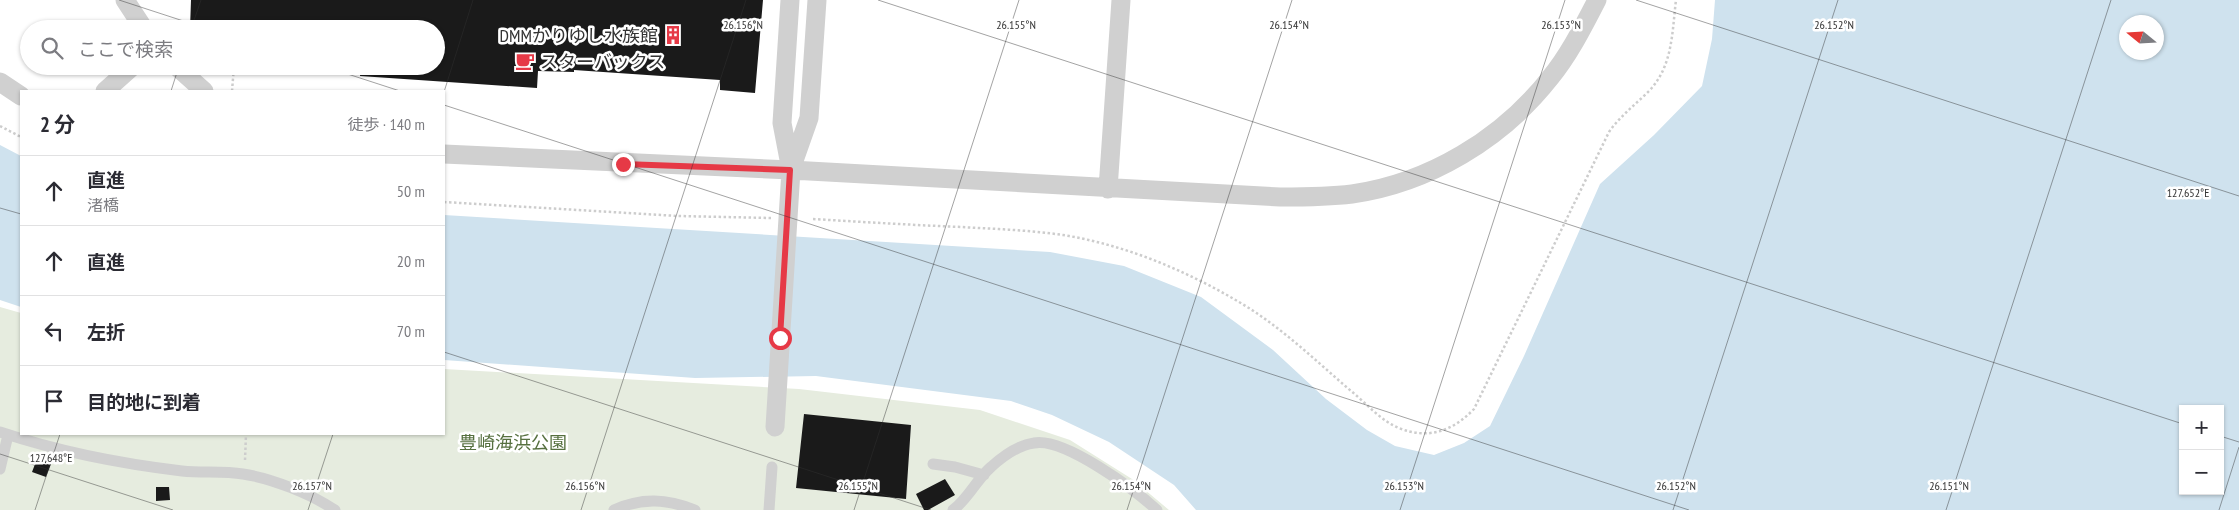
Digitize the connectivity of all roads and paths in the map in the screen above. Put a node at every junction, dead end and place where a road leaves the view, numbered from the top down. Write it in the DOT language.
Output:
graph roads {
  1 [pos="125,0"];
  2 [pos="790,0"];
  3 [pos="817,0"];
  4 [pos="1120,0"];
  5 [pos="1597,0"];
  6 [pos="1676,0"];
  7 [pos="138,20"];
  8 [pos="123,75"];
  9 [pos="186,75"];
  10 [pos="233,75"];
  11 [pos="0,82"];
  12 [pos="106,90"];
  13 [pos="203,90"];
  14 [pos="232,90"];
  15 [pos="20,95"];
  16 [pos="0,126"];
  17 [pos="20,136"];
  18 [pos="445,154"];
  19 [pos="790,170"];
  20 [pos="1108,188"];
  21 [pos="445,202"];
  22 [pos="814,219"];
  23 [pos="780,223"];
  24 [pos="775,427"];
  25 [pos="4,433"];
  26 [pos="246,435"];
  27 [pos="933,464"];
  28 [pos="772,467"];
  29 [pos="0,469"];
  30 [pos="244,474"];
  31 [pos="984,475"];
  32 [pos="334,510"];
  33 [pos="614,510"];
  34 [pos="696,510"];
  35 [pos="769,510"];
  36 [pos="953,510"];
  37 [pos="1157,510"];
  1 -- 7 [label="street"];
  2 -- 19 [label="street"];
  3 -- 19 [label="street"];
  4 -- 20 [label="street"];
  5 -- 20 [label="street"];
  6 -- 22 [label="path"];
  8 -- 12 [label="street"];
  9 -- 13 [label="street"];
  10 -- 14 [label="path"];
  11 -- 15 [label="street"];
  16 -- 17 [label="path"];
  18 -- 19 [label="street"];
  19 -- 20 [label="street"];
  19 -- 23 [label="street"];
  21 -- 23 [label="path"];
  23 -- 24 [label="street"];
  25 -- 29 [label="street"];
  25 -- 30 [label="street"];
  26 -- 30 [label="path"];
  27 -- 31 [label="street"];
  28 -- 35 [label="street"];
  30 -- 32 [label="street"];
  31 -- 36 [label="street"];
  31 -- 37 [label="street"];
  33 -- 34 [label="street"];
}
